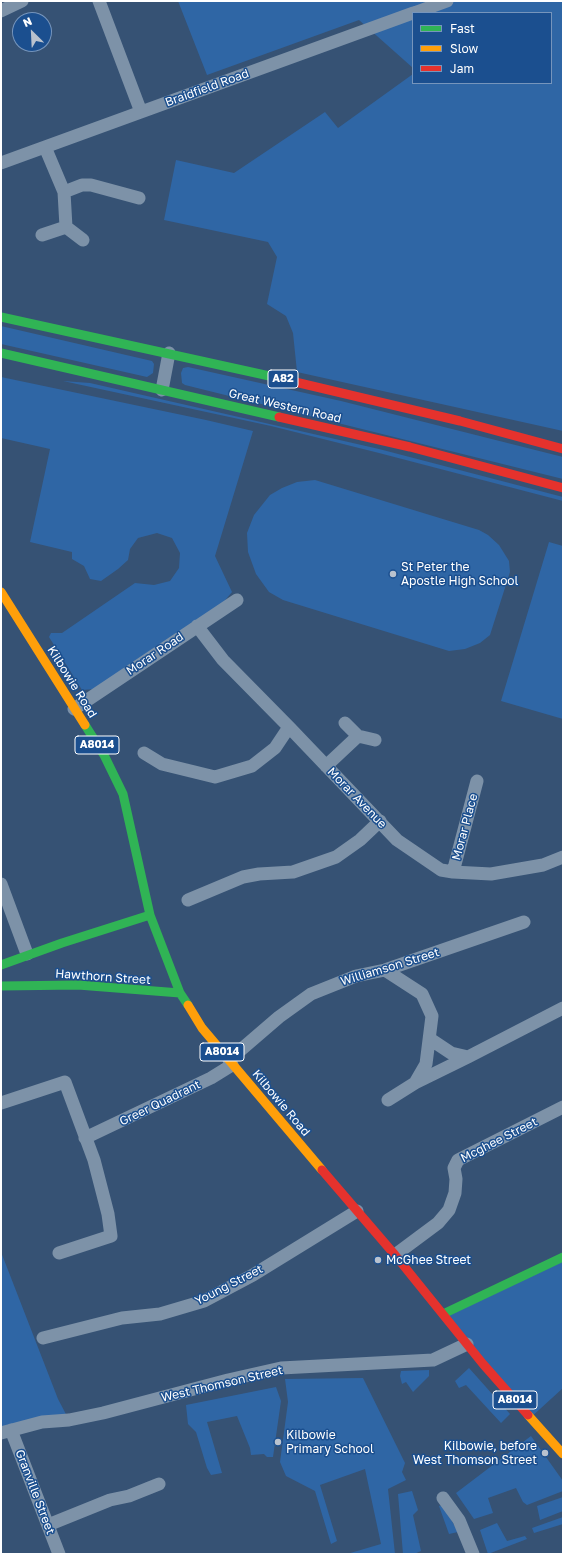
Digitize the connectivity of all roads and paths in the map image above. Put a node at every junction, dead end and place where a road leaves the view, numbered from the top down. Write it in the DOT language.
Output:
graph roads {
  1 [pos="22,1"];
  2 [pos="99,1"];
  3 [pos="447,1"];
  4 [pos="1,11"];
  5 [pos="416,12"];
  6 [pos="412,13"];
  7 [pos="141,112"];
  8 [pos="45,147"];
  9 [pos="1,163"];
  10 [pos="64,192"];
  11 [pos="139,198"];
  12 [pos="66,227"];
  13 [pos="42,234"];
  14 [pos="84,240"];
  15 [pos="1,317"];
  16 [pos="1,353"];
  17 [pos="169,353"];
  18 [pos="162,390"];
  19 [pos="563,449"];
  20 [pos="563,488"];
  21 [pos="1,592"];
  22 [pos="237,600"];
  23 [pos="197,626"];
  24 [pos="74,709"];
  25 [pos="345,723"];
  26 [pos="289,726"];
  27 [pos="358,736"];
  28 [pos="375,740"];
  29 [pos="144,753"];
  30 [pos="326,766"];
  31 [pos="477,781"];
  32 [pos="380,821"];
  33 [pos="563,857"];
  34 [pos="453,872"];
  35 [pos="1,884"];
  36 [pos="188,900"];
  37 [pos="150,915"];
  38 [pos="524,922"];
  39 [pos="27,954"];
  40 [pos="1,965"];
  41 [pos="385,970"];
  42 [pos="1,986"];
  43 [pos="180,993"];
  44 [pos="563,1008"];
  45 [pos="430,1039"];
  46 [pos="468,1057"];
  47 [pos="231,1062"];
  48 [pos="415,1083"];
  49 [pos="388,1100"];
  50 [pos="1,1104"];
  51 [pos="563,1107"];
  52 [pos="85,1138"];
  53 [pos="357,1211"];
  54 [pos="59,1253"];
  55 [pos="395,1255"];
  56 [pos="563,1257"];
  57 [pos="443,1314"];
  58 [pos="43,1338"];
  59 [pos="467,1344"];
  60 [pos="6,1432"];
  61 [pos="563,1454"];
  62 [pos="159,1484"];
  63 [pos="443,1498"];
  64 [pos="48,1524"];
  65 [pos="59,1554"];
  66 [pos="473,1554"];
  1 -- 4 [label="street"];
  2 -- 7 [label="street"];
  3 -- 5 [label="street, Braidfield Road"];
  6 -- 7 [label="street, Braidfield Road"];
  7 -- 8 [label="street, Braidfield Road"];
  8 -- 9 [label="street, Braidfield Road"];
  8 -- 10 [label="street"];
  10 -- 11 [label="street"];
  10 -- 12 [label="street"];
  12 -- 13 [label="street"];
  12 -- 14 [label="street"];
  15 -- 17 [label="main road, Great Western Road / A82"];
  16 -- 18 [label="main road, Great Western Road"];
  17 -- 18 [label="street"];
  17 -- 19 [label="main road, Great Western Road / A82"];
  18 -- 20 [label="main road, Great Western Road"];
  21 -- 24 [label="main road, Kilbowie Road / A8014"];
  22 -- 23 [label="street, Morar Road"];
  23 -- 24 [label="street, Morar Road"];
  23 -- 26 [label="street, Morar Avenue"];
  24 -- 37 [label="main road, Kilbowie Road / A8014"];
  25 -- 27 [label="street"];
  26 -- 29 [label="street"];
  26 -- 30 [label="street, Morar Avenue"];
  27 -- 28 [label="street"];
  27 -- 30 [label="street"];
  30 -- 32 [label="street, Morar Avenue"];
  31 -- 34 [label="street, Morar Place"];
  32 -- 34 [label="street, Morar Avenue"];
  32 -- 36 [label="street"];
  33 -- 34 [label="street, Morar Avenue"];
  35 -- 39 [label="street"];
  37 -- 39 [label="main road"];
  37 -- 43 [label="main road, Kilbowie Road / A8014"];
  38 -- 41 [label="street, Williamson Street"];
  39 -- 40 [label="main road"];
  41 -- 45 [label="street"];
  41 -- 47 [label="street, Williamson Street"];
  42 -- 43 [label="main road, Hawthorn Street"];
  43 -- 47 [label="main road, Kilbowie Road / A8014"];
  44 -- 46 [label="street"];
  45 -- 46 [label="street"];
  45 -- 48 [label="street"];
  46 -- 48 [label="street"];
  47 -- 52 [label="street, Greer Quadrant"];
  47 -- 53 [label="main road, Kilbowie Road / A8014"];
  48 -- 49 [label="street"];
  50 -- 52 [label="street"];
  51 -- 55 [label="street, Mcghee Street"];
  52 -- 54 [label="street"];
  53 -- 55 [label="main road, Kilbowie Road / A8014"];
  53 -- 58 [label="street, Young Street"];
  55 -- 57 [label="main road, Kilbowie Road / A8014"];
  56 -- 57 [label="main road"];
  57 -- 59 [label="main road, Kilbowie Road / A8014"];
  59 -- 60 [label="street, West Thomson Street"];
  59 -- 61 [label="main road, Kilbowie Road / A8014"];
  60 -- 64 [label="street, Granville Street"];
  62 -- 64 [label="street"];
  63 -- 66 [label="street"];
  64 -- 65 [label="street, Granville Street"];
}
